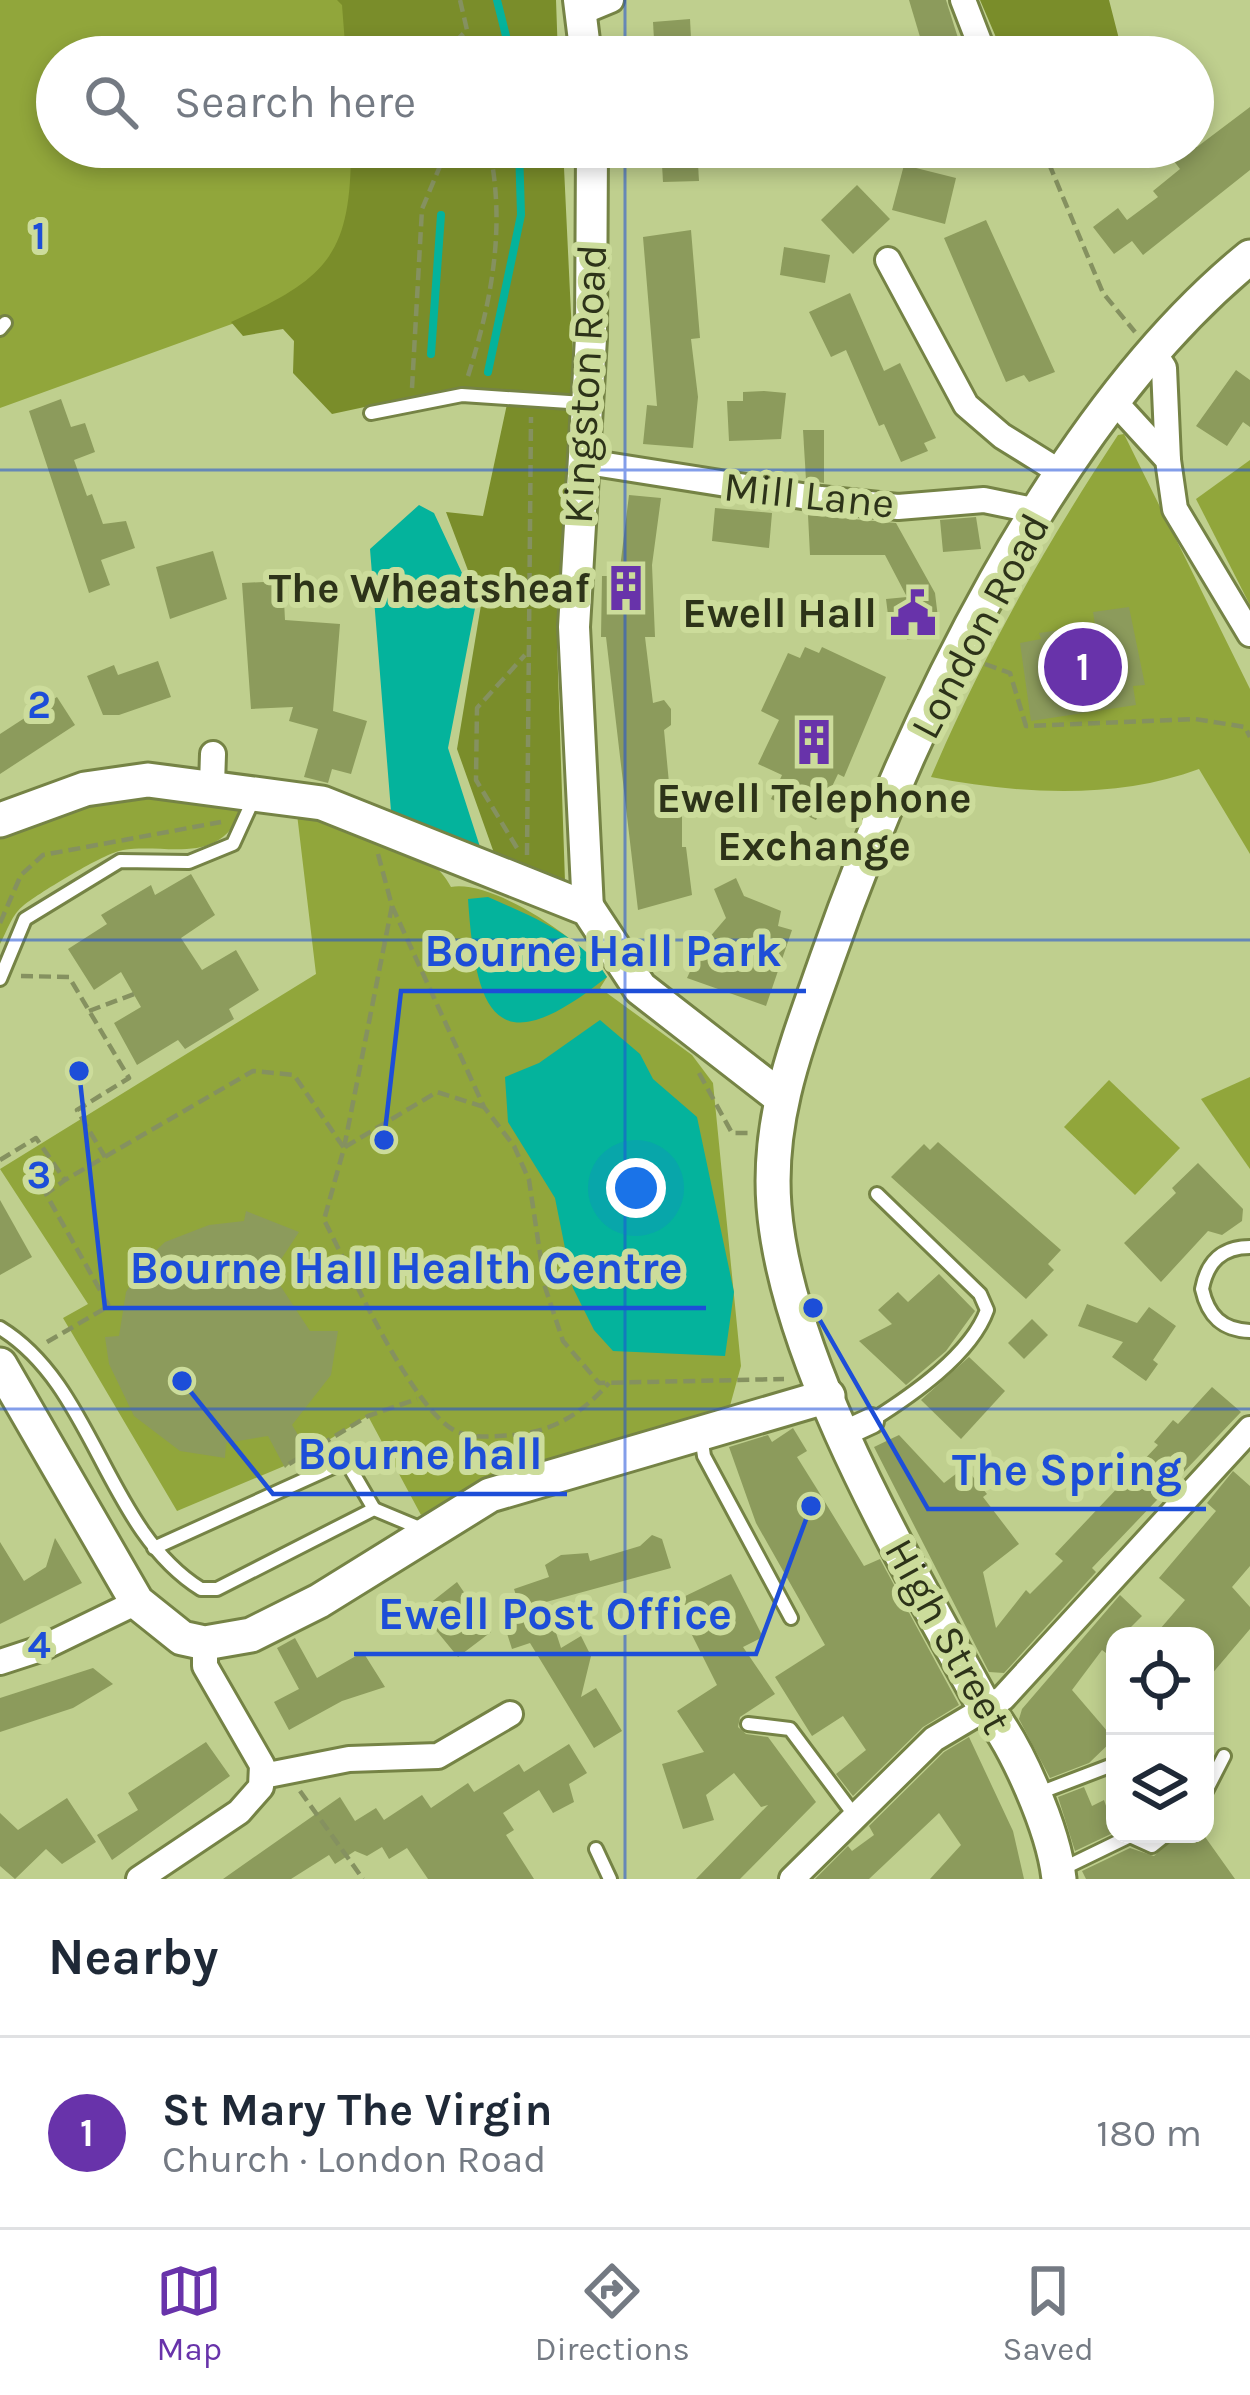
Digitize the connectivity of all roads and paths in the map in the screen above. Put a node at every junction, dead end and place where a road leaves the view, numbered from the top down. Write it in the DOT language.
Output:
graph roads {
  1 [pos="460,0"];
  2 [pos="964,0"];
  3 [pos="591,4"];
  4 [pos="463,36"];
  5 [pos="588,36"];
  6 [pos="977,36"];
  7 [pos="439,168"];
  8 [pos="493,168"];
  9 [pos="592,168"];
  10 [pos="1051,168"];
  11 [pos="1250,257"];
  12 [pos="888,260"];
  13 [pos="1155,354"];
  14 [pos="462,395"];
  15 [pos="531,399"];
  16 [pos="411,401"];
  17 [pos="1114,401"];
  18 [pos="586,403"];
  19 [pos="371,413"];
  20 [pos="1168,460"];
  21 [pos="581,461"];
  22 [pos="1064,474"];
  23 [pos="1038,511"];
  24 [pos="1250,634"];
  25 [pos="525,655"];
  26 [pos="959,655"];
  27 [pos="1250,737"];
  28 [pos="256,791"];
  29 [pos="0,820"];
  30 [pos="388,830"];
  31 [pos="392,907"];
  32 [pos="588,908"];
  33 [pos="7,979"];
  34 [pos="134,994"];
  35 [pos="89,1011"];
  36 [pos="695,1068"];
  37 [pos="779,1096"];
  38 [pos="484,1107"];
  39 [pos="773,1132"];
  40 [pos="344,1148"];
  41 [pos="105,1157"];
  42 [pos="0,1160"];
  43 [pos="65,1180"];
  44 [pos="877,1194"];
  45 [pos="1250,1246"];
  46 [pos="0,1328"];
  47 [pos="1250,1331"];
  48 [pos="35,1349"];
  49 [pos="0,1365"];
  50 [pos="610,1383"];
  51 [pos="828,1396"];
  52 [pos="419,1398"];
  53 [pos="858,1427"];
  54 [pos="1250,1429"];
  55 [pos="701,1435"];
  56 [pos="289,1464"];
  57 [pos="374,1509"];
  58 [pos="428,1532"];
  59 [pos="154,1548"];
  60 [pos="137,1602"];
  61 [pos="791,1618"];
  62 [pos="205,1643"];
  63 [pos="0,1662"];
  64 [pos="984,1706"];
  65 [pos="510,1714"];
  66 [pos="748,1724"];
  67 [pos="1224,1756"];
  68 [pos="1106,1765"];
  69 [pos="275,1775"];
  70 [pos="1214,1775"];
  71 [pos="1033,1796"];
  72 [pos="855,1816"];
  73 [pos="1117,1843"];
  74 [pos="596,1849"];
  75 [pos="1059,1875"];
  76 [pos="139,1879"];
  77 [pos="363,1879"];
  78 [pos="610,1879"];
  79 [pos="792,1879"];
  1 -- 4 [label="path"];
  2 -- 6 [label="street"];
  3 -- 5 [label="street"];
  7 -- 16 [label="path"];
  8 -- 14 [label="path"];
  9 -- 18 [label="street, Kingston Road"];
  10 -- 13 [label="path"];
  11 -- 13 [label="main road, London Road"];
  12 -- 22 [label="street"];
  13 -- 17 [label="main road, London Road"];
  13 -- 20 [label="street"];
  14 -- 15 [label="lane"];
  14 -- 16 [label="lane"];
  15 -- 18 [label="lane"];
  15 -- 25 [label="path"];
  16 -- 19 [label="lane"];
  17 -- 20 [label="street"];
  17 -- 22 [label="main road, London Road"];
  18 -- 21 [label="street, Kingston Road"];
  20 -- 24 [label="street"];
  21 -- 23 [label="street, Mill Lane"];
  21 -- 32 [label="street, Kingston Road"];
  22 -- 23 [label="main road, London Road"];
  23 -- 26 [label="main road, London Road"];
  25 -- 25 [label="path"];
  26 -- 27 [label="path"];
  26 -- 37 [label="main road, London Road"];
  28 -- 29 [label="main road"];
  28 -- 30 [label="main road"];
  28 -- 33 [label="lane"];
  30 -- 31 [label="path"];
  30 -- 32 [label="main road"];
  31 -- 38 [label="path"];
  31 -- 40 [label="path"];
  32 -- 37 [label="main road"];
  33 -- 35 [label="path"];
  34 -- 35 [label="path"];
  35 -- 41 [label="path"];
  36 -- 39 [label="path"];
  37 -- 39 [label="main road, London Road"];
  38 -- 40 [label="path"];
  38 -- 50 [label="path"];
  39 -- 51 [label="main road, London Road"];
  40 -- 41 [label="path"];
  40 -- 52 [label="path"];
  41 -- 43 [label="path"];
  42 -- 43 [label="path"];
  43 -- 48 [label="path"];
  44 -- 53 [label="lane"];
  45 -- 47 [label="lane"];
  46 -- 48 [label="lane"];
  48 -- 59 [label="lane"];
  49 -- 60 [label="main road"];
  50 -- 51 [label="path"];
  50 -- 52 [label="path"];
  51 -- 53 [label="main road, High Street"];
  51 -- 55 [label="main road"];
  52 -- 56 [label="path"];
  53 -- 64 [label="main road, High Street"];
  54 -- 64 [label="street"];
  55 -- 58 [label="main road"];
  55 -- 61 [label="lane"];
  57 -- 58 [label="lane"];
  57 -- 59 [label="lane"];
  57 -- 59 [label="lane"];
  58 -- 62 [label="main road"];
  60 -- 62 [label="main road"];
  60 -- 63 [label="street"];
  62 -- 69 [label="street"];
  64 -- 71 [label="main road, High Street"];
  64 -- 72 [label="street"];
  65 -- 69 [label="street"];
  66 -- 72 [label="lane"];
  67 -- 70 [label="lane"];
  68 -- 71 [label="lane"];
  69 -- 76 [label="street"];
  69 -- 77 [label="path"];
  71 -- 75 [label="main road, High Street"];
  72 -- 79 [label="street"];
  73 -- 75 [label="lane"];
  74 -- 78 [label="lane"];
}
